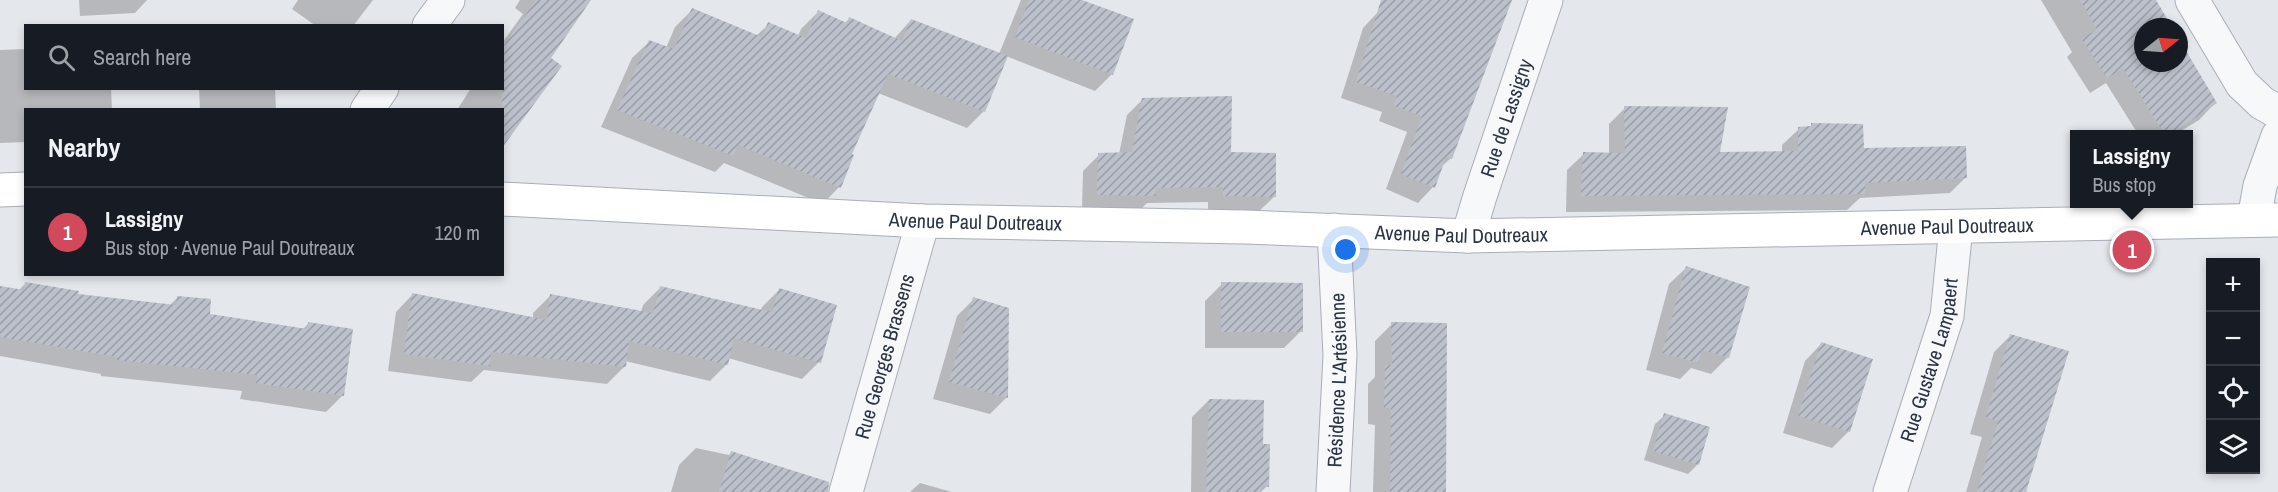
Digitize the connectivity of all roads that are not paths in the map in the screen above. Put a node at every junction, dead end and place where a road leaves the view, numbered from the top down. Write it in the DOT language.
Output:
graph roads {
  1 [pos="448,0"];
  2 [pos="1546,0"];
  3 [pos="2192,0"];
  4 [pos="430,24"];
  5 [pos="381,90"];
  6 [pos="390,90"];
  7 [pos="368,108"];
  8 [pos="394,108"];
  9 [pos="2278,112"];
  10 [pos="2278,136"];
  11 [pos="24,189"];
  12 [pos="0,190"];
  13 [pos="504,199"];
  14 [pos="2266,220"];
  15 [pos="923,221"];
  16 [pos="1956,227"];
  17 [pos="1334,230"];
  18 [pos="1468,236"];
  19 [pos="846,492"];
  20 [pos="1333,492"];
  21 [pos="1890,492"];
  1 -- 4 [label="street"];
  2 -- 18 [label="street, Rue de Lassigny"];
  3 -- 9 [label="street"];
  5 -- 7 [label="street"];
  6 -- 8 [label="street"];
  10 -- 14 [label="street"];
  11 -- 12 [label="street"];
  13 -- 15 [label="street, Avenue Paul Doutreaux"];
  14 -- 16 [label="street, Avenue Paul Doutreaux"];
  15 -- 17 [label="street, Avenue Paul Doutreaux"];
  15 -- 19 [label="street, Rue Georges Brassens"];
  16 -- 18 [label="street, Avenue Paul Doutreaux"];
  16 -- 21 [label="street, Rue Gustave Lampaert"];
  17 -- 18 [label="street, Avenue Paul Doutreaux"];
  17 -- 20 [label="street, Résidence L'Artésienne"];
}
